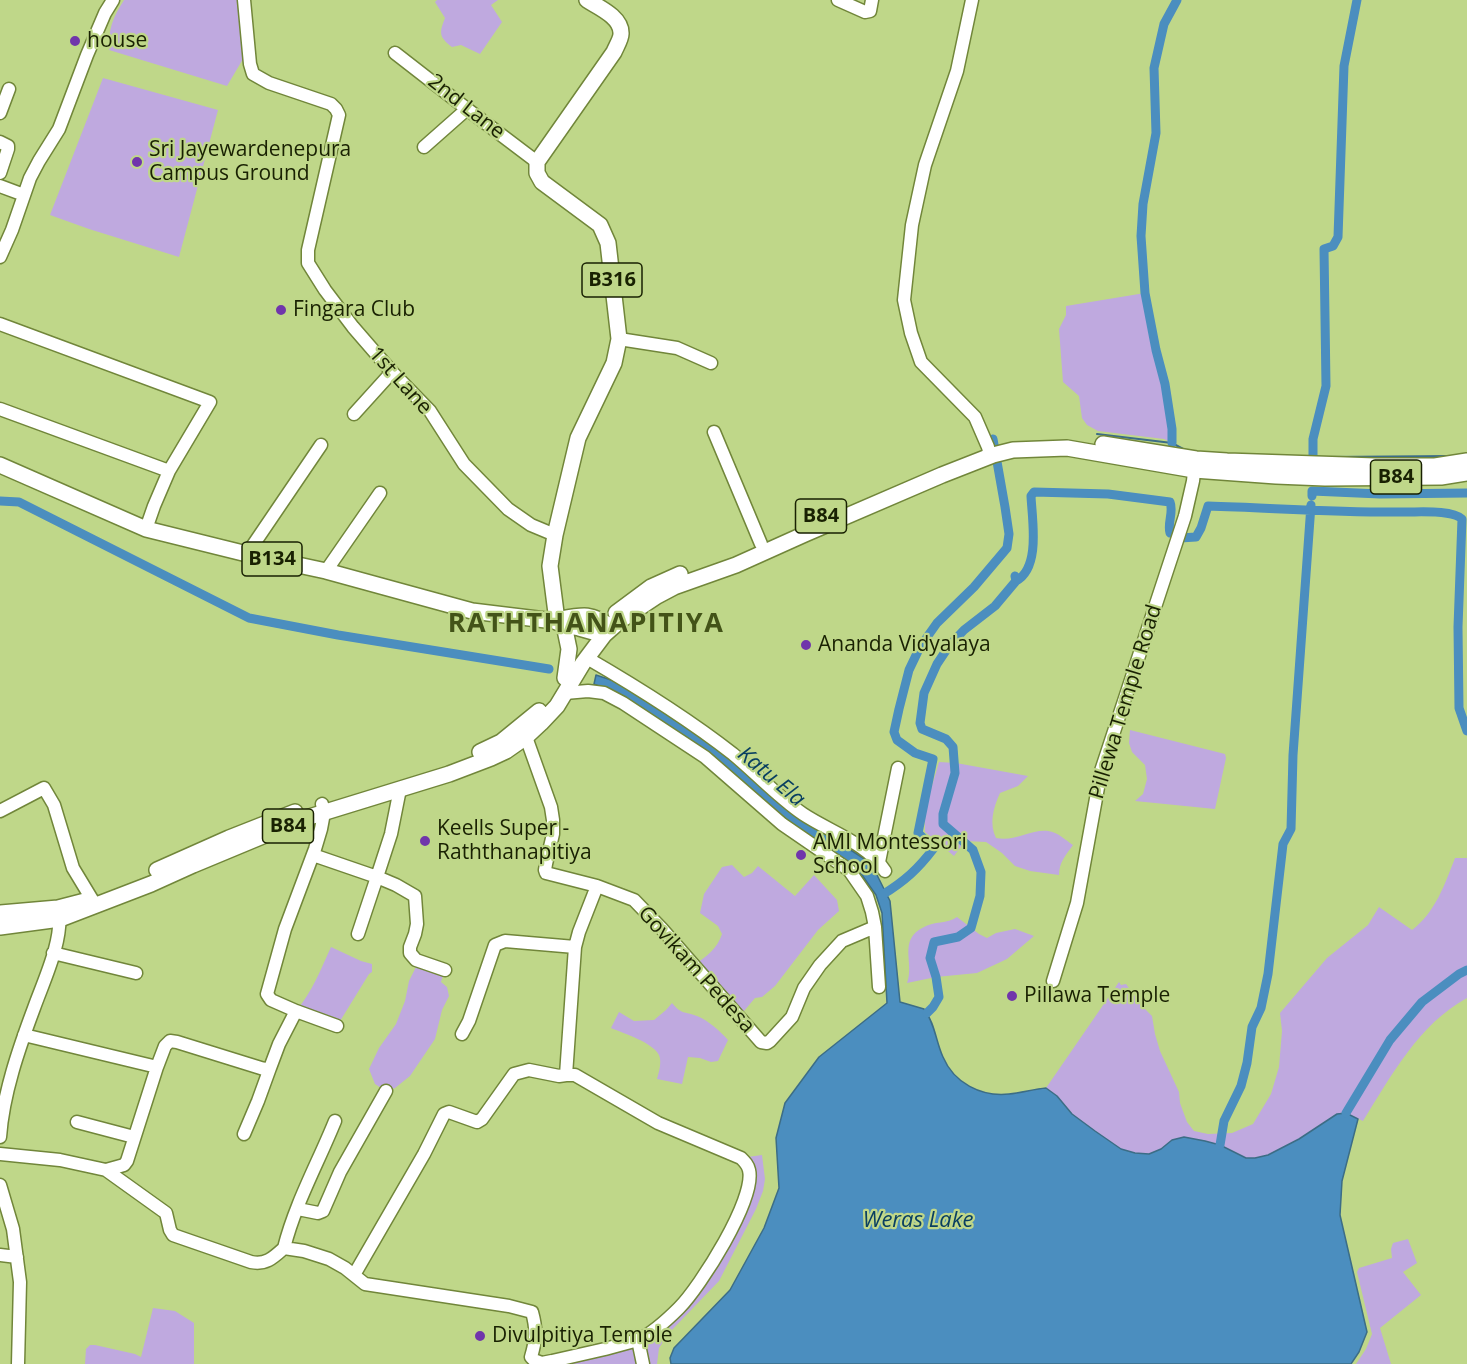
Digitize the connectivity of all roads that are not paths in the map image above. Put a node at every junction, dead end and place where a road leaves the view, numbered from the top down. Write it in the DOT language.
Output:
graph roads {
  1 [pos="113,0"];
  2 [pos="244,0"];
  3 [pos="587,0"];
  4 [pos="838,0"];
  5 [pos="872,0"];
  6 [pos="972,0"];
  7 [pos="396,53"];
  8 [pos="9,89"];
  9 [pos="467,109"];
  10 [pos="0,113"];
  11 [pos="0,142"];
  12 [pos="424,147"];
  13 [pos="537,162"];
  14 [pos="0,173"];
  15 [pos="0,186"];
  16 [pos="24,195"];
  17 [pos="0,257"];
  18 [pos="0,324"];
  19 [pos="619,339"];
  20 [pos="711,363"];
  21 [pos="392,372"];
  22 [pos="0,409"];
  23 [pos="354,414"];
  24 [pos="714,432"];
  25 [pos="321,445"];
  26 [pos="991,451"];
  27 [pos="1467,461"];
  28 [pos="0,465"];
  29 [pos="1194,470"];
  30 [pos="169,471"];
  31 [pos="1467,473"];
  32 [pos="380,493"];
  33 [pos="146,529"];
  34 [pos="803,529"];
  35 [pos="555,535"];
  36 [pos="761,544"];
  37 [pos="247,554"];
  38 [pos="326,571"];
  39 [pos="626,605"];
  40 [pos="587,615"];
  41 [pos="559,623"];
  42 [pos="604,629"];
  43 [pos="587,658"];
  44 [pos="565,686"];
  45 [pos="523,732"];
  46 [pos="898,768"];
  47 [pos="400,789"];
  48 [pos="323,809"];
  49 [pos="0,811"];
  50 [pos="314,855"];
  51 [pos="377,877"];
  52 [pos="597,886"];
  53 [pos="93,902"];
  54 [pos="0,913"];
  55 [pos="59,914"];
  56 [pos="0,927"];
  57 [pos="875,927"];
  58 [pos="358,934"];
  59 [pos="575,947"];
  60 [pos="53,953"];
  61 [pos="445,970"];
  62 [pos="136,973"];
  63 [pos="1053,981"];
  64 [pos="879,987"];
  65 [pos="296,1011"];
  66 [pos="337,1026"];
  67 [pos="462,1034"];
  68 [pos="24,1035"];
  69 [pos="157,1067"];
  70 [pos="270,1068"];
  71 [pos="566,1075"];
  72 [pos="386,1091"];
  73 [pos="335,1121"];
  74 [pos="77,1122"];
  75 [pos="244,1134"];
  76 [pos="0,1137"];
  77 [pos="134,1137"];
  78 [pos="0,1154"];
  79 [pos="106,1170"];
  80 [pos="0,1185"];
  81 [pos="298,1209"];
  82 [pos="284,1248"];
  83 [pos="0,1256"];
  84 [pos="17,1257"];
  85 [pos="354,1275"];
  86 [pos="638,1340"];
  87 [pos="18,1364"];
  88 [pos="643,1364"];
  1 -- 16 [label="street"];
  2 -- 21 [label="street, 1st Lane"];
  3 -- 13 [label="main road"];
  4 -- 5 [label="street"];
  6 -- 26 [label="street"];
  7 -- 9 [label="street, 2nd Lane"];
  8 -- 10 [label="street"];
  9 -- 12 [label="street"];
  9 -- 13 [label="street, 2nd Lane"];
  11 -- 14 [label="street"];
  13 -- 19 [label="main road, B316"];
  15 -- 16 [label="street"];
  16 -- 17 [label="street"];
  18 -- 30 [label="street"];
  19 -- 20 [label="street"];
  19 -- 35 [label="main road, B316"];
  21 -- 23 [label="street"];
  21 -- 35 [label="street, 1st Lane"];
  22 -- 30 [label="street"];
  24 -- 36 [label="street"];
  25 -- 37 [label="street"];
  26 -- 29 [label="main road, B84"];
  26 -- 34 [label="main road, B84"];
  27 -- 29 [label="main road, B84"];
  28 -- 33 [label="main road, B134"];
  29 -- 31 [label="main road, B84"];
  29 -- 63 [label="street, Pillewa Temple Road"];
  30 -- 33 [label="street"];
  32 -- 38 [label="street"];
  33 -- 37 [label="main road, B134"];
  34 -- 36 [label="main road, B84"];
  34 -- 42 [label="main road, B84"];
  35 -- 41 [label="main road, B316"];
  36 -- 39 [label="main road, B84"];
  37 -- 38 [label="main road, B134"];
  38 -- 41 [label="main road, B134"];
  39 -- 40 [label="main road"];
  39 -- 42 [label="main road, B84"];
  40 -- 41 [label="main road, B134"];
  40 -- 42 [label="main road"];
  41 -- 42 [label="main road, B134"];
  41 -- 44 [label="main road"];
  42 -- 43 [label="main road, B84"];
  42 -- 44 [label="main road, B84"];
  43 -- 44 [label="main road, B84"];
  43 -- 46 [label="street"];
  44 -- 45 [label="main road, B84"];
  44 -- 57 [label="street"];
  45 -- 47 [label="main road, B84"];
  45 -- 48 [label="main road, B84"];
  45 -- 52 [label="street, Govikam Pedesa"];
  47 -- 48 [label="main road, B84"];
  47 -- 51 [label="street"];
  48 -- 50 [label="street"];
  48 -- 53 [label="main road, B84"];
  49 -- 53 [label="street"];
  50 -- 51 [label="street"];
  50 -- 65 [label="street"];
  51 -- 58 [label="street"];
  51 -- 61 [label="street"];
  52 -- 57 [label="street, Govikam Pedesa"];
  52 -- 59 [label="street"];
  53 -- 55 [label="main road, B84"];
  54 -- 55 [label="main road, B84"];
  55 -- 56 [label="main road, B84"];
  55 -- 60 [label="street"];
  57 -- 64 [label="street"];
  59 -- 67 [label="street"];
  59 -- 71 [label="street"];
  60 -- 62 [label="street"];
  60 -- 68 [label="street"];
  65 -- 66 [label="street"];
  65 -- 70 [label="street"];
  68 -- 69 [label="street"];
  68 -- 76 [label="street"];
  69 -- 70 [label="street"];
  69 -- 77 [label="street"];
  70 -- 75 [label="street"];
  71 -- 85 [label="street"];
  71 -- 86 [label="street"];
  72 -- 81 [label="street"];
  73 -- 81 [label="street"];
  74 -- 77 [label="street"];
  77 -- 79 [label="street"];
  78 -- 79 [label="street"];
  79 -- 82 [label="street"];
  80 -- 84 [label="street"];
  81 -- 82 [label="street"];
  82 -- 85 [label="street"];
  83 -- 84 [label="street"];
  84 -- 87 [label="street"];
  85 -- 86 [label="street"];
  86 -- 88 [label="street"];
}
